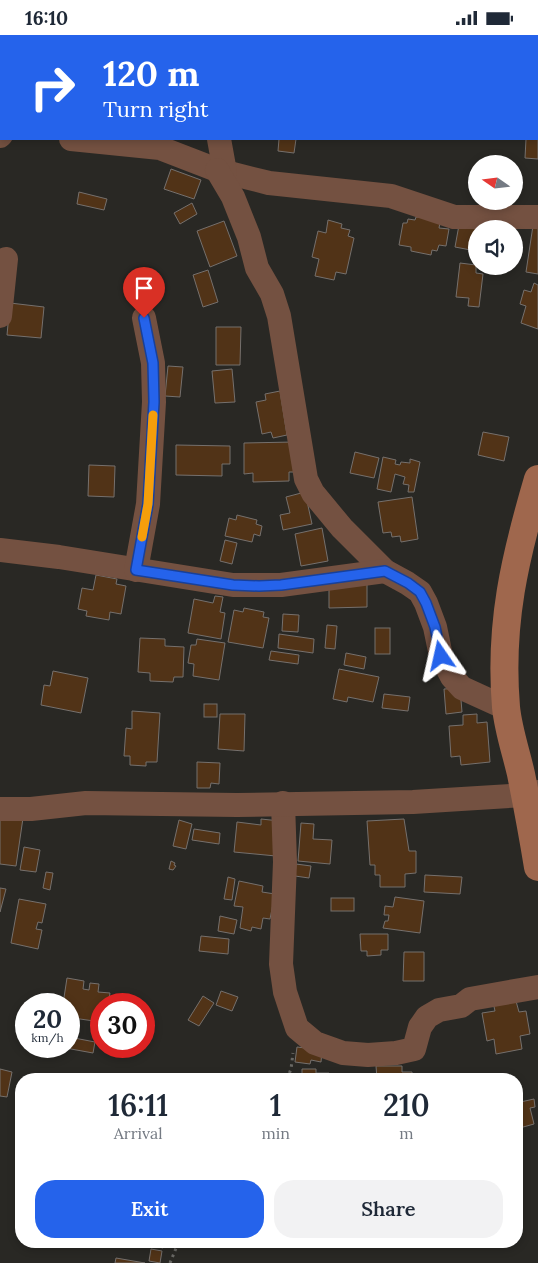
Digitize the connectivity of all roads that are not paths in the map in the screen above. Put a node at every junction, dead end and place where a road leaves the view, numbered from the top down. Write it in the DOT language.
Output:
graph roads {
  1 [pos="96,140"];
  2 [pos="219,140"];
  3 [pos="120,141"];
  4 [pos="221,171"];
  5 [pos="538,217"];
  6 [pos="6,259"];
  7 [pos="0,316"];
  8 [pos="144,318"];
  9 [pos="538,479"];
  10 [pos="0,551"];
  11 [pos="136,570"];
  12 [pos="385,571"];
  13 [pos="506,708"];
  14 [pos="532,793"];
  15 [pos="283,803"];
  16 [pos="0,809"];
  17 [pos="538,867"];
  18 [pos="538,987"];
  1 -- 3 [label="street"];
  2 -- 4 [label="street"];
  3 -- 4 [label="street"];
  4 -- 5 [label="street"];
  4 -- 12 [label="street"];
  6 -- 7 [label="street"];
  8 -- 11 [label="street"];
  9 -- 13 [label="street"];
  10 -- 11 [label="street"];
  11 -- 12 [label="street"];
  12 -- 13 [label="street"];
  13 -- 14 [label="street"];
  14 -- 15 [label="street"];
  14 -- 17 [label="street"];
  15 -- 16 [label="street"];
  15 -- 18 [label="street"];
}
